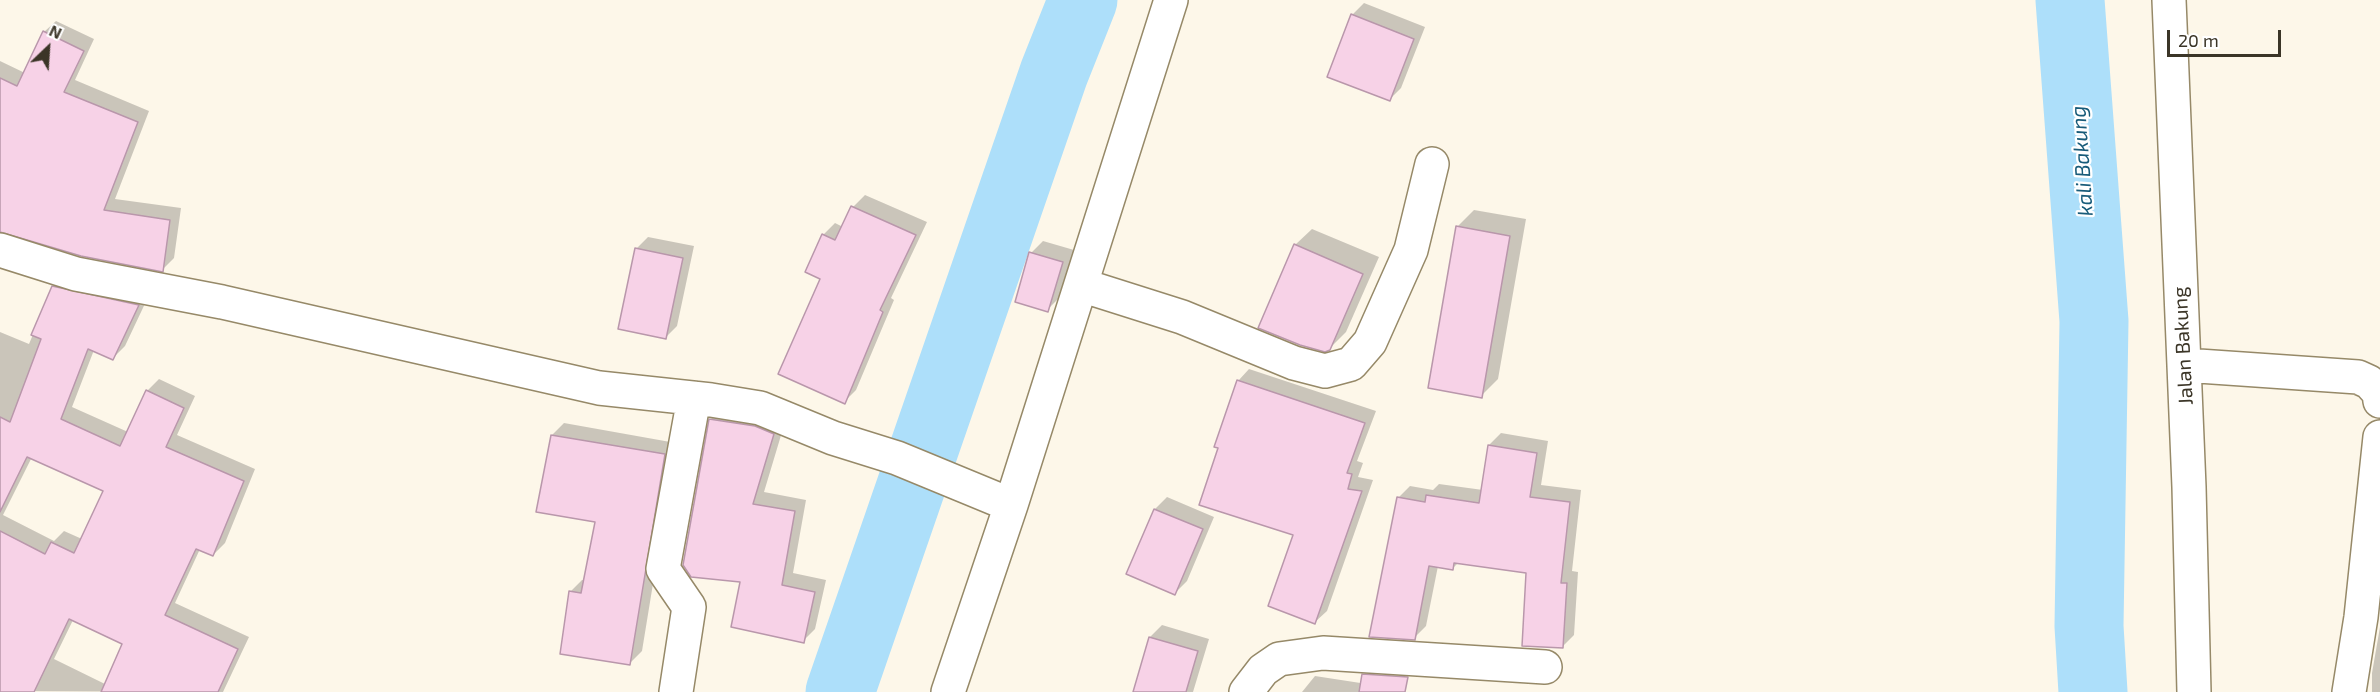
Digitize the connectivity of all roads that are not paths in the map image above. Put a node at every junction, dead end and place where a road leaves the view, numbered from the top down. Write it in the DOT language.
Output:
graph roads {
  1 [pos="1171,0"];
  2 [pos="2169,0"];
  3 [pos="1432,164"];
  4 [pos="0,250"];
  5 [pos="1081,285"];
  6 [pos="2184,365"];
  7 [pos="694,398"];
  8 [pos="2380,401"];
  9 [pos="2380,437"];
  10 [pos="1011,505"];
  11 [pos="1545,667"];
  12 [pos="676,692"];
  13 [pos="948,692"];
  14 [pos="1246,692"];
  15 [pos="2194,692"];
  16 [pos="2349,692"];
  1 -- 5 [label="street"];
  2 -- 6 [label="street, Jalan Bakung"];
  3 -- 5 [label="street"];
  4 -- 7 [label="street"];
  5 -- 10 [label="street"];
  6 -- 8 [label="street"];
  6 -- 15 [label="street, Jalan Bakung"];
  7 -- 10 [label="street"];
  7 -- 12 [label="street"];
  9 -- 16 [label="street"];
  10 -- 13 [label="street"];
  11 -- 14 [label="street"];
}
